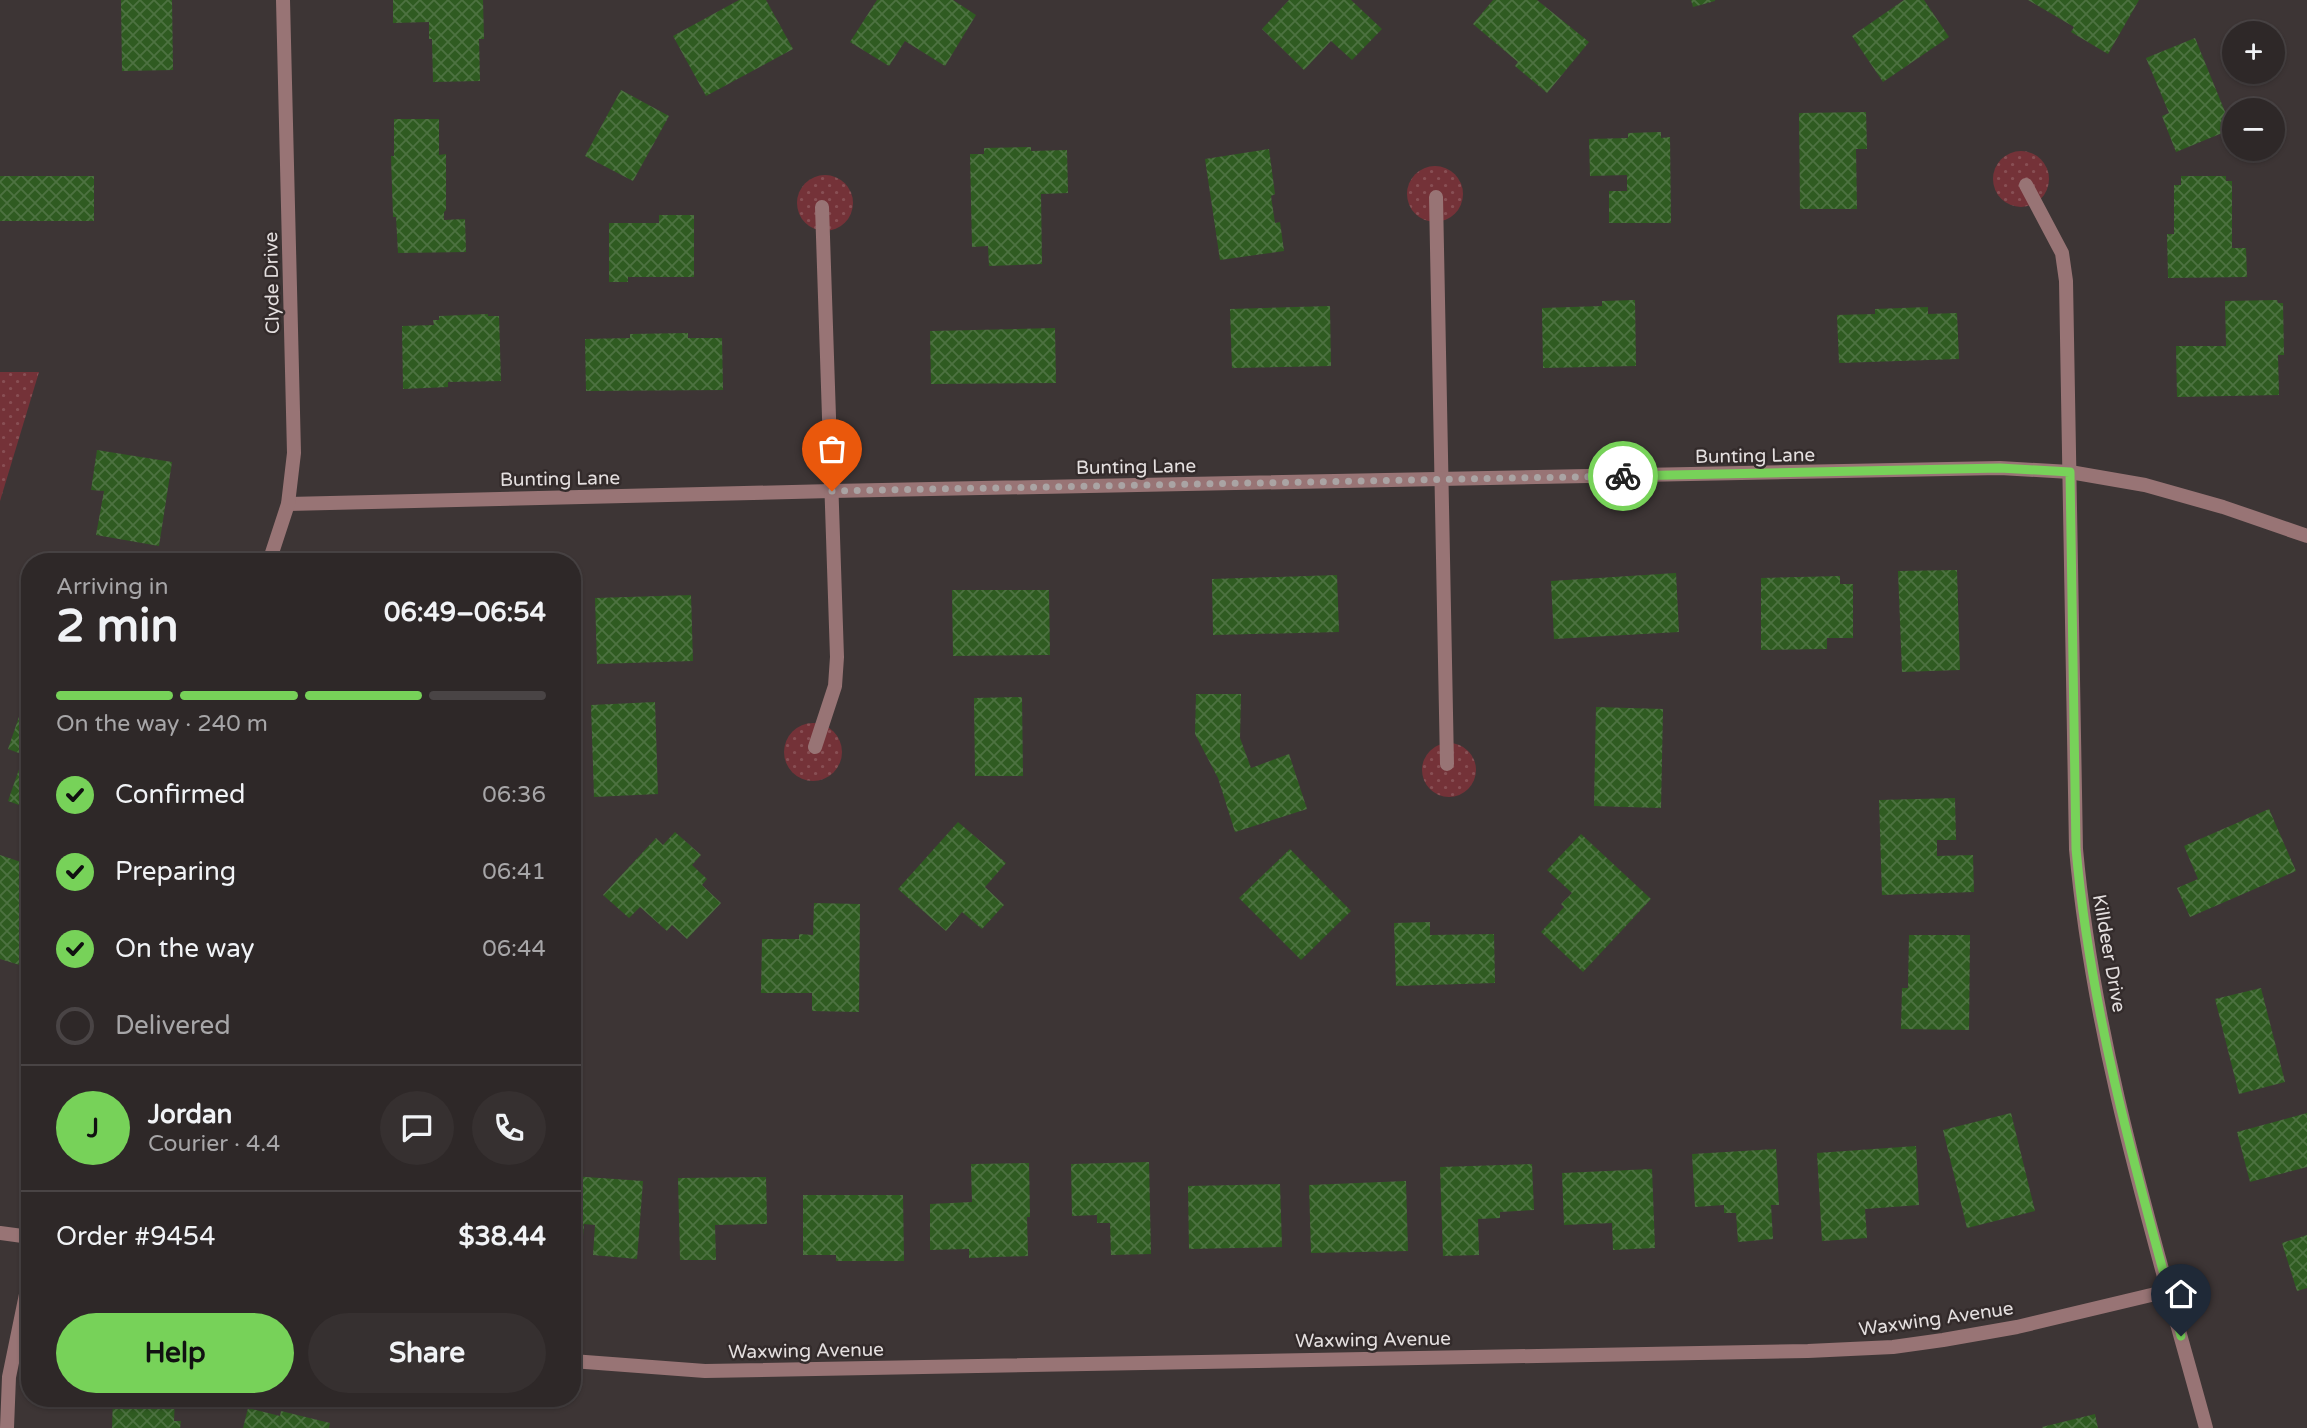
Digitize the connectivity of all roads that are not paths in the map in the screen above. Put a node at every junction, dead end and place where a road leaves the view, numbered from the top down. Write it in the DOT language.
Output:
graph roads {
  1 [pos="283,0"];
  2 [pos="2026,185"];
  3 [pos="1436,197"];
  4 [pos="822,207"];
  5 [pos="2070,472"];
  6 [pos="1441,479"];
  7 [pos="832,491"];
  8 [pos="288,504"];
  9 [pos="2307,536"];
  10 [pos="272,553"];
  11 [pos="815,747"];
  12 [pos="1447,764"];
  13 [pos="0,1233"];
  14 [pos="21,1236"];
  15 [pos="2168,1291"];
  16 [pos="21,1319"];
  17 [pos="581,1362"];
  18 [pos="7,1428"];
  19 [pos="2206,1428"];
  1 -- 8 [label="street, Clyde Drive"];
  2 -- 5 [label="street"];
  3 -- 6 [label="street"];
  4 -- 7 [label="street"];
  5 -- 6 [label="street, Bunting Lane"];
  5 -- 9 [label="street, Bunting Lane"];
  5 -- 15 [label="street, Killdeer Drive"];
  6 -- 7 [label="street, Bunting Lane"];
  6 -- 12 [label="street"];
  7 -- 8 [label="street, Bunting Lane"];
  7 -- 11 [label="street"];
  8 -- 10 [label="street, Clyde Drive"];
  13 -- 14 [label="street"];
  15 -- 17 [label="street, Waxwing Avenue"];
  15 -- 19 [label="street, Killdeer Drive"];
  16 -- 18 [label="street"];
}
